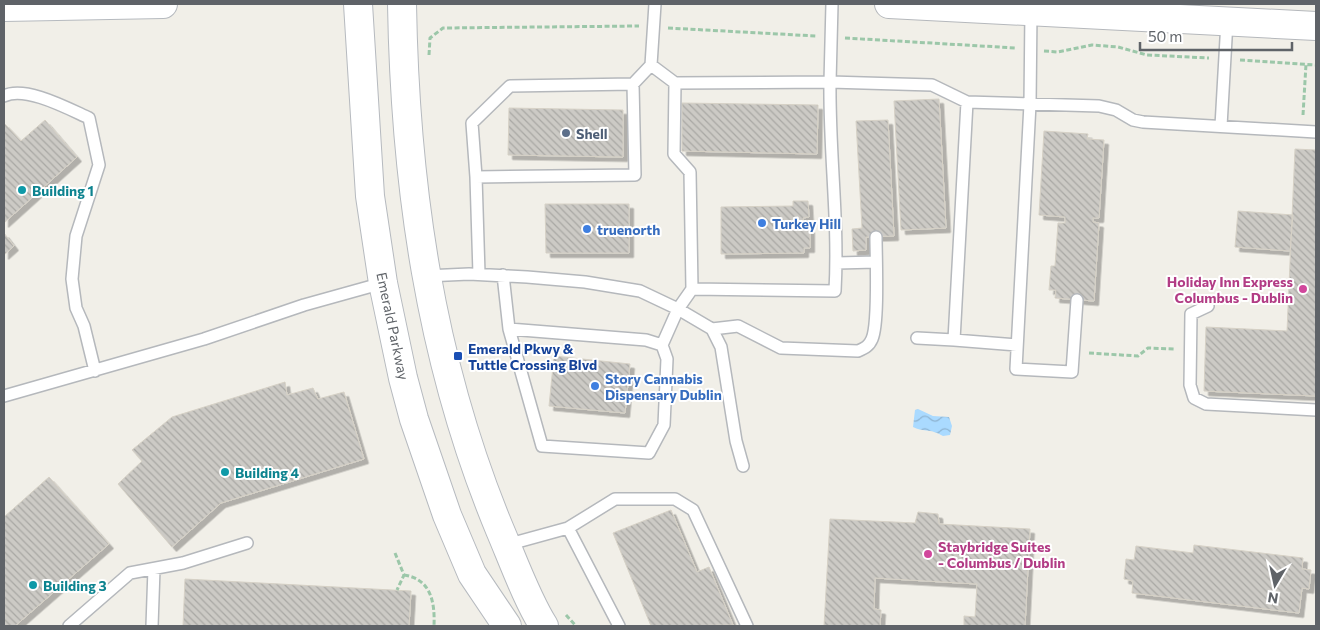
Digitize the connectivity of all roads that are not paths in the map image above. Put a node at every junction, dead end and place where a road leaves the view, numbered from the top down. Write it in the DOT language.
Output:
graph roads {
  1 [pos="163,4"];
  2 [pos="358,4"];
  3 [pos="402,4"];
  4 [pos="655,4"];
  5 [pos="832,4"];
  6 [pos="889,4"];
  7 [pos="4,7"];
  8 [pos="1031,11"];
  9 [pos="1227,21"];
  10 [pos="1316,26"];
  11 [pos="651,65"];
  12 [pos="830,82"];
  13 [pos="675,83"];
  14 [pos="633,84"];
  15 [pos="4,96"];
  16 [pos="967,102"];
  17 [pos="1030,104"];
  18 [pos="1221,126"];
  19 [pos="1316,132"];
  20 [pos="476,177"];
  21 [pos="876,237"];
  22 [pos="876,262"];
  23 [pos="837,263"];
  24 [pos="479,274"];
  25 [pos="503,275"];
  26 [pos="425,276"];
  27 [pos="383,283"];
  28 [pos="692,289"];
  29 [pos="1077,300"];
  30 [pos="1208,306"];
  31 [pos="678,309"];
  32 [pos="509,329"];
  33 [pos="712,330"];
  34 [pos="917,338"];
  35 [pos="954,340"];
  36 [pos="662,345"];
  37 [pos="1018,345"];
  38 [pos="95,371"];
  39 [pos="4,396"];
  40 [pos="1316,410"];
  41 [pos="744,466"];
  42 [pos="568,528"];
  43 [pos="247,543"];
  44 [pos="506,545"];
  45 [pos="154,569"];
  46 [pos="553,618"];
  47 [pos="69,626"];
  48 [pos="152,626"];
  49 [pos="508,626"];
  50 [pos="619,626"];
  51 [pos="747,626"];
  1 -- 7 [label="main road"];
  2 -- 27 [label="main road, Emerald Parkway"];
  3 -- 26 [label="main road"];
  4 -- 11 [label="lane"];
  5 -- 12 [label="lane"];
  6 -- 8 [label="main road"];
  8 -- 9 [label="main road"];
  8 -- 17 [label="lane"];
  9 -- 10 [label="main road"];
  9 -- 18 [label="lane"];
  11 -- 13 [label="lane"];
  11 -- 14 [label="lane"];
  12 -- 13 [label="lane"];
  12 -- 16 [label="lane"];
  12 -- 23 [label="lane"];
  13 -- 28 [label="lane"];
  14 -- 20 [label="lane"];
  14 -- 20 [label="lane"];
  15 -- 38 [label="lane"];
  16 -- 17 [label="lane"];
  16 -- 35 [label="lane"];
  17 -- 18 [label="lane"];
  17 -- 37 [label="lane"];
  18 -- 19 [label="lane"];
  20 -- 24 [label="lane"];
  21 -- 22 [label="lane"];
  22 -- 23 [label="lane"];
  22 -- 33 [label="lane"];
  23 -- 28 [label="lane"];
  24 -- 25 [label="lane"];
  24 -- 26 [label="lane"];
  25 -- 31 [label="lane"];
  25 -- 32 [label="lane"];
  26 -- 44 [label="main road"];
  27 -- 38 [label="lane"];
  27 -- 49 [label="main road, Emerald Parkway"];
  28 -- 31 [label="lane"];
  29 -- 37 [label="lane"];
  30 -- 40 [label="lane"];
  31 -- 33 [label="lane"];
  31 -- 36 [label="lane"];
  32 -- 36 [label="lane"];
  32 -- 36 [label="lane"];
  33 -- 41 [label="lane"];
  34 -- 35 [label="lane"];
  35 -- 37 [label="lane"];
  38 -- 39 [label="lane"];
  42 -- 44 [label="lane"];
  42 -- 50 [label="lane"];
  42 -- 51 [label="lane"];
  43 -- 45 [label="lane"];
  44 -- 46 [label="main road"];
  45 -- 47 [label="lane"];
  45 -- 48 [label="lane"];
}
